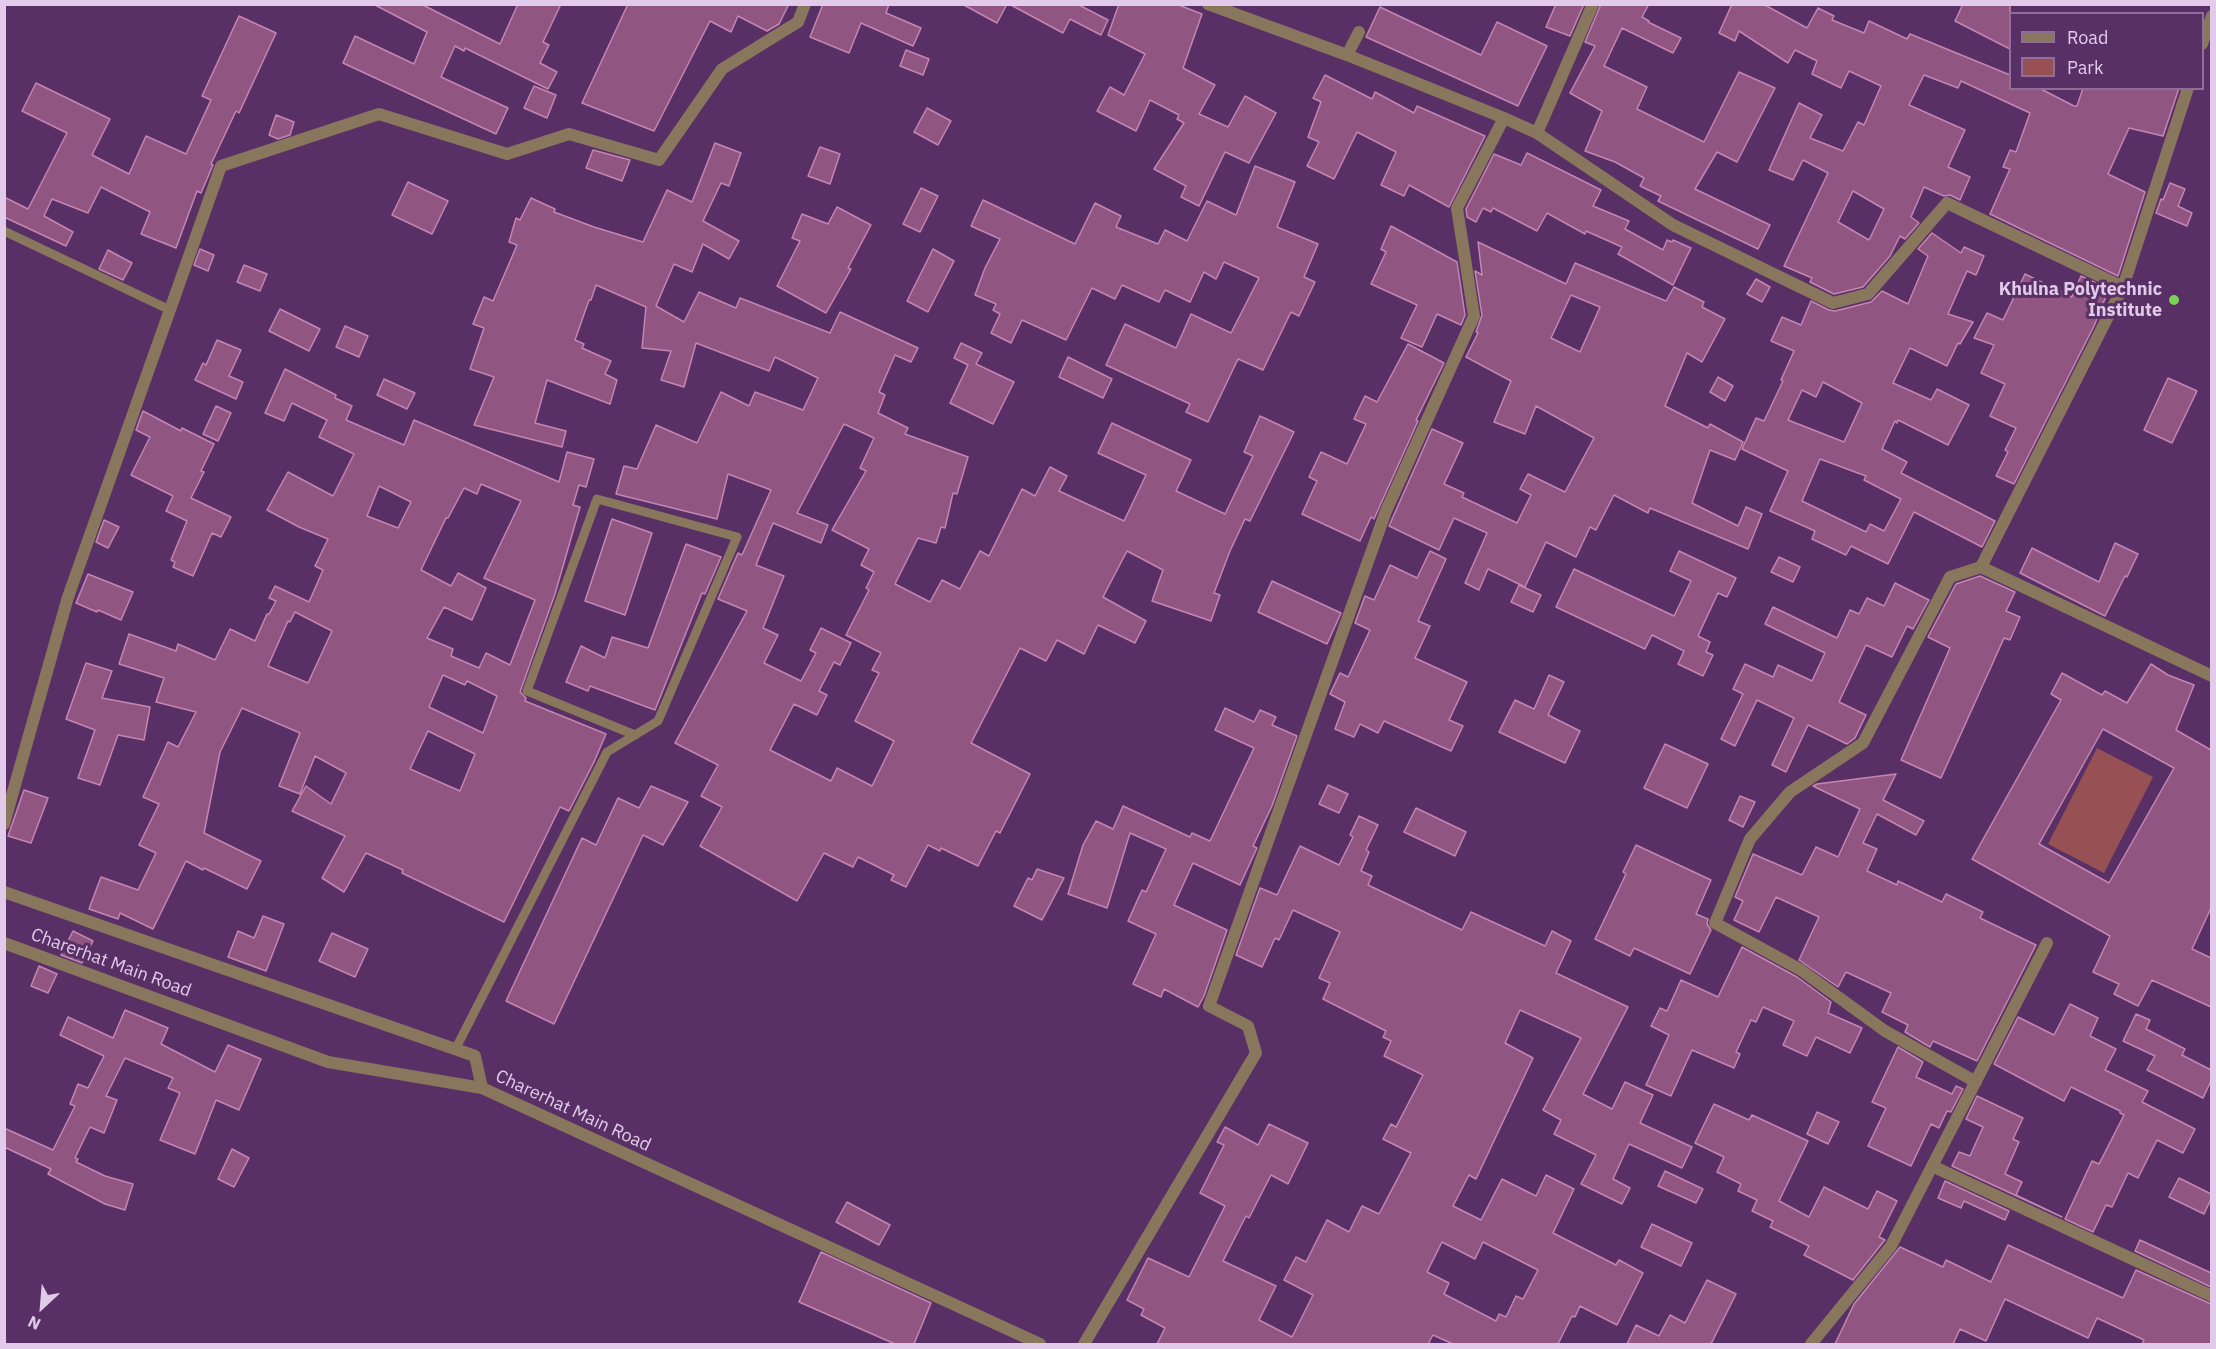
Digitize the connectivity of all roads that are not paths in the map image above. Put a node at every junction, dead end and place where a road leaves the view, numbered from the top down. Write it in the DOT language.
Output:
graph roads {
  1 [pos="805,4"];
  2 [pos="1208,4"];
  3 [pos="1593,4"];
  4 [pos="2211,16"];
  5 [pos="1359,32"];
  6 [pos="2204,38"];
  7 [pos="1347,55"];
  8 [pos="2187,90"];
  9 [pos="1504,118"];
  10 [pos="1537,134"];
  11 [pos="4,231"];
  12 [pos="2123,287"];
  13 [pos="170,309"];
  14 [pos="1981,567"];
  15 [pos="2211,676"];
  16 [pos="635,735"];
  17 [pos="4,824"];
  18 [pos="4,892"];
  19 [pos="4,943"];
  20 [pos="2047,943"];
  21 [pos="455,1050"];
  22 [pos="1976,1082"];
  23 [pos="482,1088"];
  24 [pos="1932,1166"];
  25 [pos="2211,1296"];
  26 [pos="1040,1344"];
  27 [pos="1084,1344"];
  28 [pos="1811,1344"];
  1 -- 13 [label="street"];
  2 -- 7 [label="street"];
  3 -- 10 [label="street"];
  4 -- 6 [label="street"];
  5 -- 7 [label="street"];
  7 -- 9 [label="street"];
  8 -- 12 [label="street"];
  9 -- 10 [label="street"];
  9 -- 27 [label="street"];
  10 -- 12 [label="street"];
  11 -- 13 [label="lane"];
  12 -- 14 [label="street"];
  13 -- 17 [label="street"];
  14 -- 15 [label="street"];
  14 -- 22 [label="street"];
  16 -- 16 [label="lane"];
  16 -- 21 [label="lane"];
  18 -- 21 [label="street"];
  19 -- 23 [label="street, Charerhat Main Road"];
  20 -- 22 [label="street"];
  21 -- 23 [label="street"];
  22 -- 24 [label="street"];
  23 -- 26 [label="street, Charerhat Main Road"];
  24 -- 25 [label="street"];
  24 -- 28 [label="street"];
}
